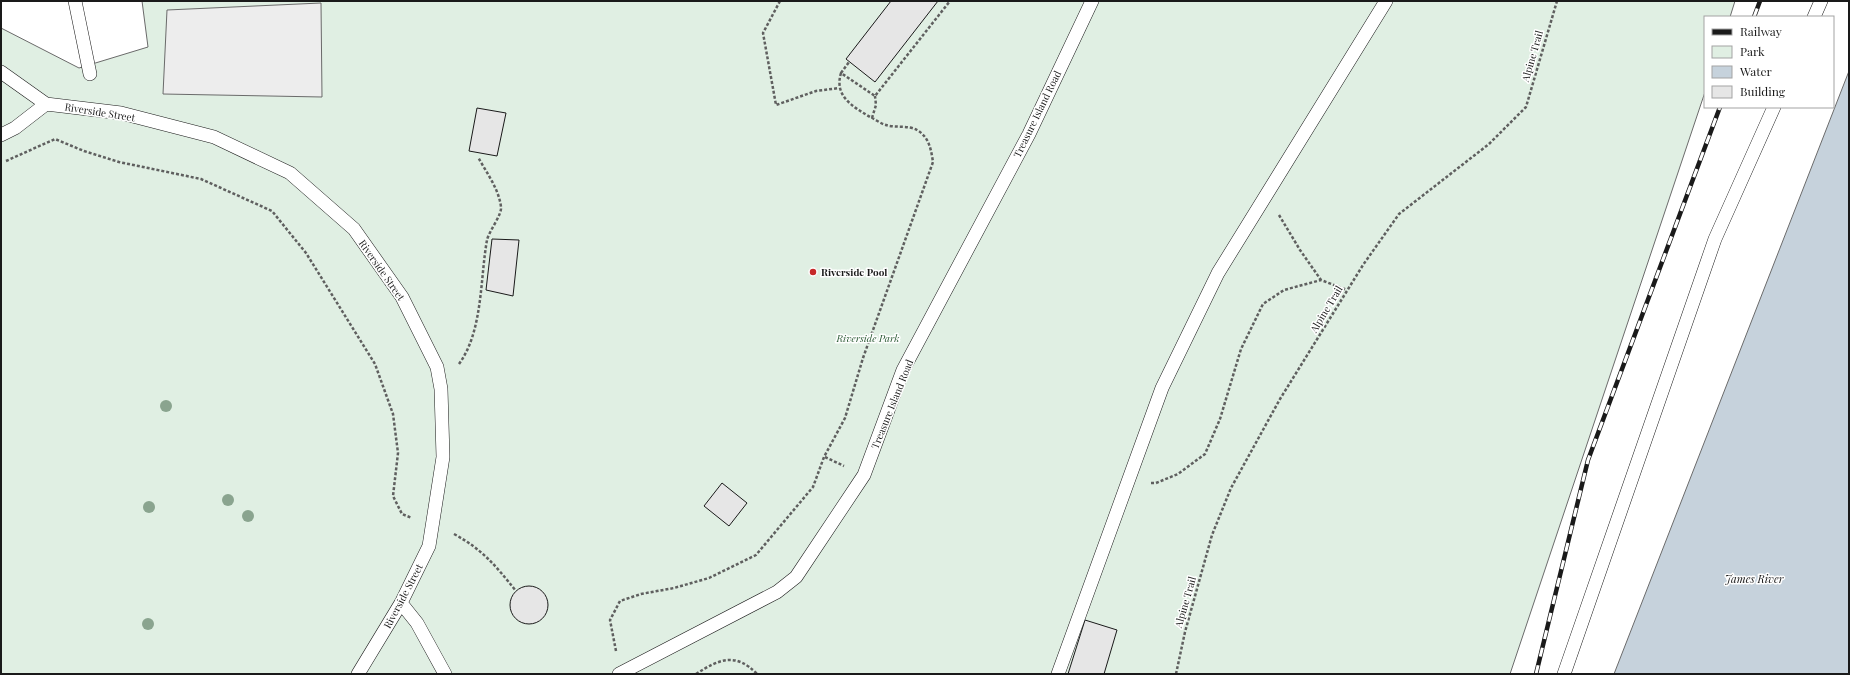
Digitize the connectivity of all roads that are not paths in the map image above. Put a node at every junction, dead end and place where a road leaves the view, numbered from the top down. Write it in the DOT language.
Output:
graph roads {
  1 [pos="75,1"];
  2 [pos="1092,1"];
  3 [pos="1386,1"];
  4 [pos="1821,1"];
  5 [pos="1814,16"];
  6 [pos="1,72"];
  7 [pos="90,74"];
  8 [pos="46,104"];
  9 [pos="1774,108"];
  10 [pos="1,135"];
  11 [pos="401,603"];
  12 [pos="621,673"];
  13 [pos="358,674"];
  14 [pos="445,674"];
  15 [pos="1058,674"];
  16 [pos="1564,674"];
  1 -- 7 [label="lane"];
  2 -- 12 [label="lane, Treasure Island Road"];
  3 -- 15 [label="lane"];
  4 -- 5 [label="lane"];
  6 -- 8 [label="lane"];
  8 -- 10 [label="lane"];
  8 -- 11 [label="lane, Riverside Street"];
  9 -- 16 [label="lane"];
  11 -- 13 [label="lane, Riverside Street"];
  11 -- 14 [label="lane"];
}
